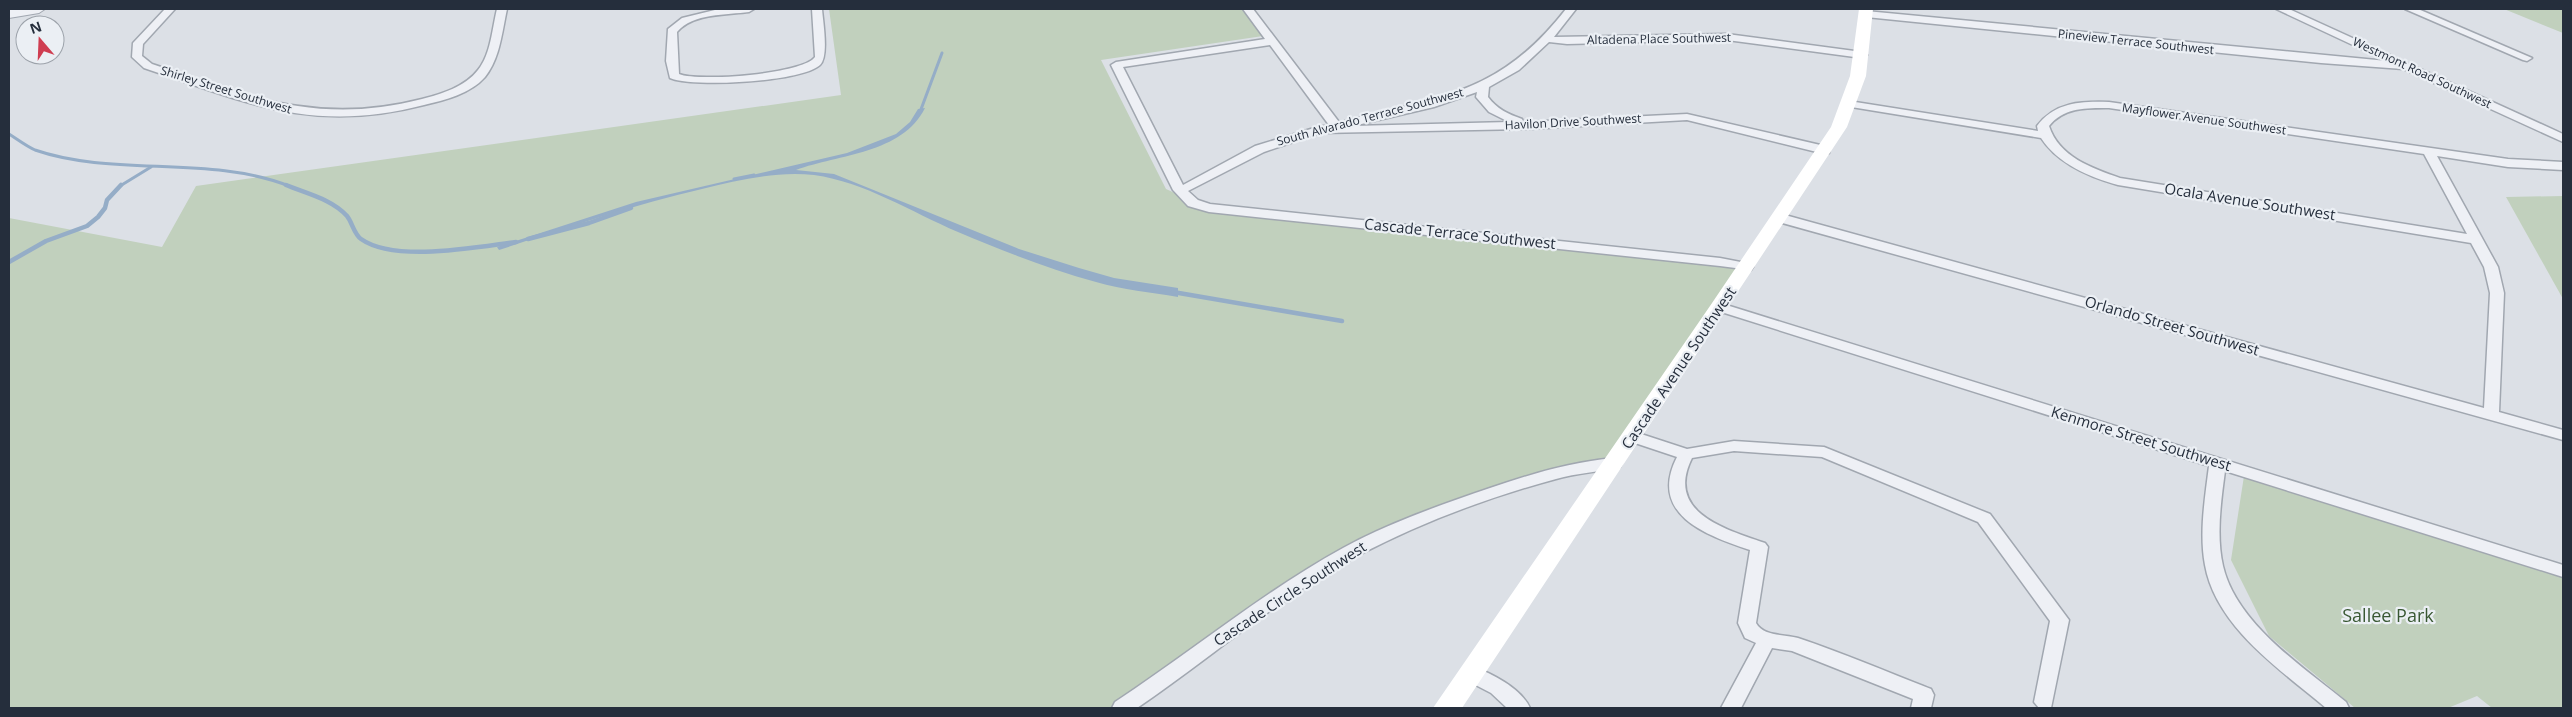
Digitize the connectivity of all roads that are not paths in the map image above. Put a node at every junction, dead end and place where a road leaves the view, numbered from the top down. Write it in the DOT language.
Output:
graph roads {
  1 [pos="40,9"];
  2 [pos="170,9"];
  3 [pos="502,9"];
  4 [pos="749,9"];
  5 [pos="817,9"];
  6 [pos="1248,9"];
  7 [pos="1571,9"];
  8 [pos="2281,9"];
  9 [pos="2410,9"];
  10 [pos="1866,12"];
  11 [pos="9,14"];
  12 [pos="1545,39"];
  13 [pos="1274,41"];
  14 [pos="1862,56"];
  15 [pos="2526,58"];
  16 [pos="2406,66"];
  17 [pos="1484,86"];
  18 [pos="1851,101"];
  19 [pos="1529,125"];
  20 [pos="1336,126"];
  21 [pos="1318,130"];
  22 [pos="2043,131"];
  23 [pos="2563,138"];
  24 [pos="1825,150"];
  25 [pos="2428,151"];
  26 [pos="2563,166"];
  27 [pos="1179,190"];
  28 [pos="1780,218"];
  29 [pos="2478,240"];
  30 [pos="1746,267"];
  31 [pos="1720,307"];
  32 [pos="2490,415"];
  33 [pos="2563,435"];
  34 [pos="1632,436"];
  35 [pos="1686,454"];
  36 [pos="1614,463"];
  37 [pos="2218,463"];
  38 [pos="2563,571"];
  39 [pos="1768,640"];
  40 [pos="1471,674"];
  41 [pos="2044,702"];
  42 [pos="1122,708"];
  43 [pos="1447,708"];
  44 [pos="1520,708"];
  45 [pos="1731,708"];
  46 [pos="1921,708"];
  47 [pos="2339,708"];
  1 -- 11 [label="street"];
  2 -- 3 [label="street, Shirley Street Southwest"];
  4 -- 5 [label="street"];
  6 -- 13 [label="street"];
  7 -- 12 [label="street, South Alvarado Terrace Southwest"];
  8 -- 16 [label="street, Westmont Road Southwest"];
  9 -- 15 [label="street"];
  10 -- 14 [label="main road, Cascade Avenue Southwest"];
  10 -- 16 [label="street, Pineview Terrace Southwest"];
  12 -- 14 [label="street, Altadena Place Southwest"];
  12 -- 17 [label="street, South Alvarado Terrace Southwest"];
  13 -- 20 [label="street"];
  13 -- 27 [label="street"];
  14 -- 18 [label="main road, Cascade Avenue Southwest"];
  16 -- 23 [label="street, Westmont Road Southwest"];
  17 -- 19 [label="street"];
  17 -- 20 [label="street, South Alvarado Terrace Southwest"];
  18 -- 22 [label="street"];
  18 -- 24 [label="main road, Cascade Avenue Southwest"];
  19 -- 21 [label="street, Havilon Drive Southwest"];
  19 -- 24 [label="street, Havilon Drive Southwest"];
  20 -- 21 [label="street, South Alvarado Terrace Southwest"];
  21 -- 27 [label="street, South Alvarado Terrace Southwest"];
  22 -- 25 [label="street, Mayflower Avenue Southwest"];
  22 -- 29 [label="street, Ocala Avenue Southwest"];
  24 -- 28 [label="main road, Cascade Avenue Southwest"];
  25 -- 26 [label="street, Mayflower Avenue Southwest"];
  25 -- 29 [label="street"];
  27 -- 30 [label="street, Cascade Terrace Southwest"];
  28 -- 30 [label="main road, Cascade Avenue Southwest"];
  28 -- 32 [label="street, Orlando Street Southwest"];
  29 -- 32 [label="street"];
  30 -- 31 [label="main road, Cascade Avenue Southwest"];
  31 -- 34 [label="main road, Cascade Avenue Southwest"];
  31 -- 37 [label="street, Kenmore Street Southwest"];
  32 -- 33 [label="street, Orlando Street Southwest"];
  34 -- 35 [label="street"];
  34 -- 36 [label="main road, Cascade Avenue Southwest"];
  35 -- 39 [label="street"];
  35 -- 41 [label="street"];
  36 -- 40 [label="main road, Cascade Avenue Southwest"];
  36 -- 42 [label="street, Cascade Circle Southwest"];
  37 -- 38 [label="street, Kenmore Street Southwest"];
  37 -- 47 [label="street"];
  39 -- 45 [label="street"];
  39 -- 46 [label="street"];
  40 -- 43 [label="main road, Cascade Avenue Southwest"];
  40 -- 44 [label="street"];
}
